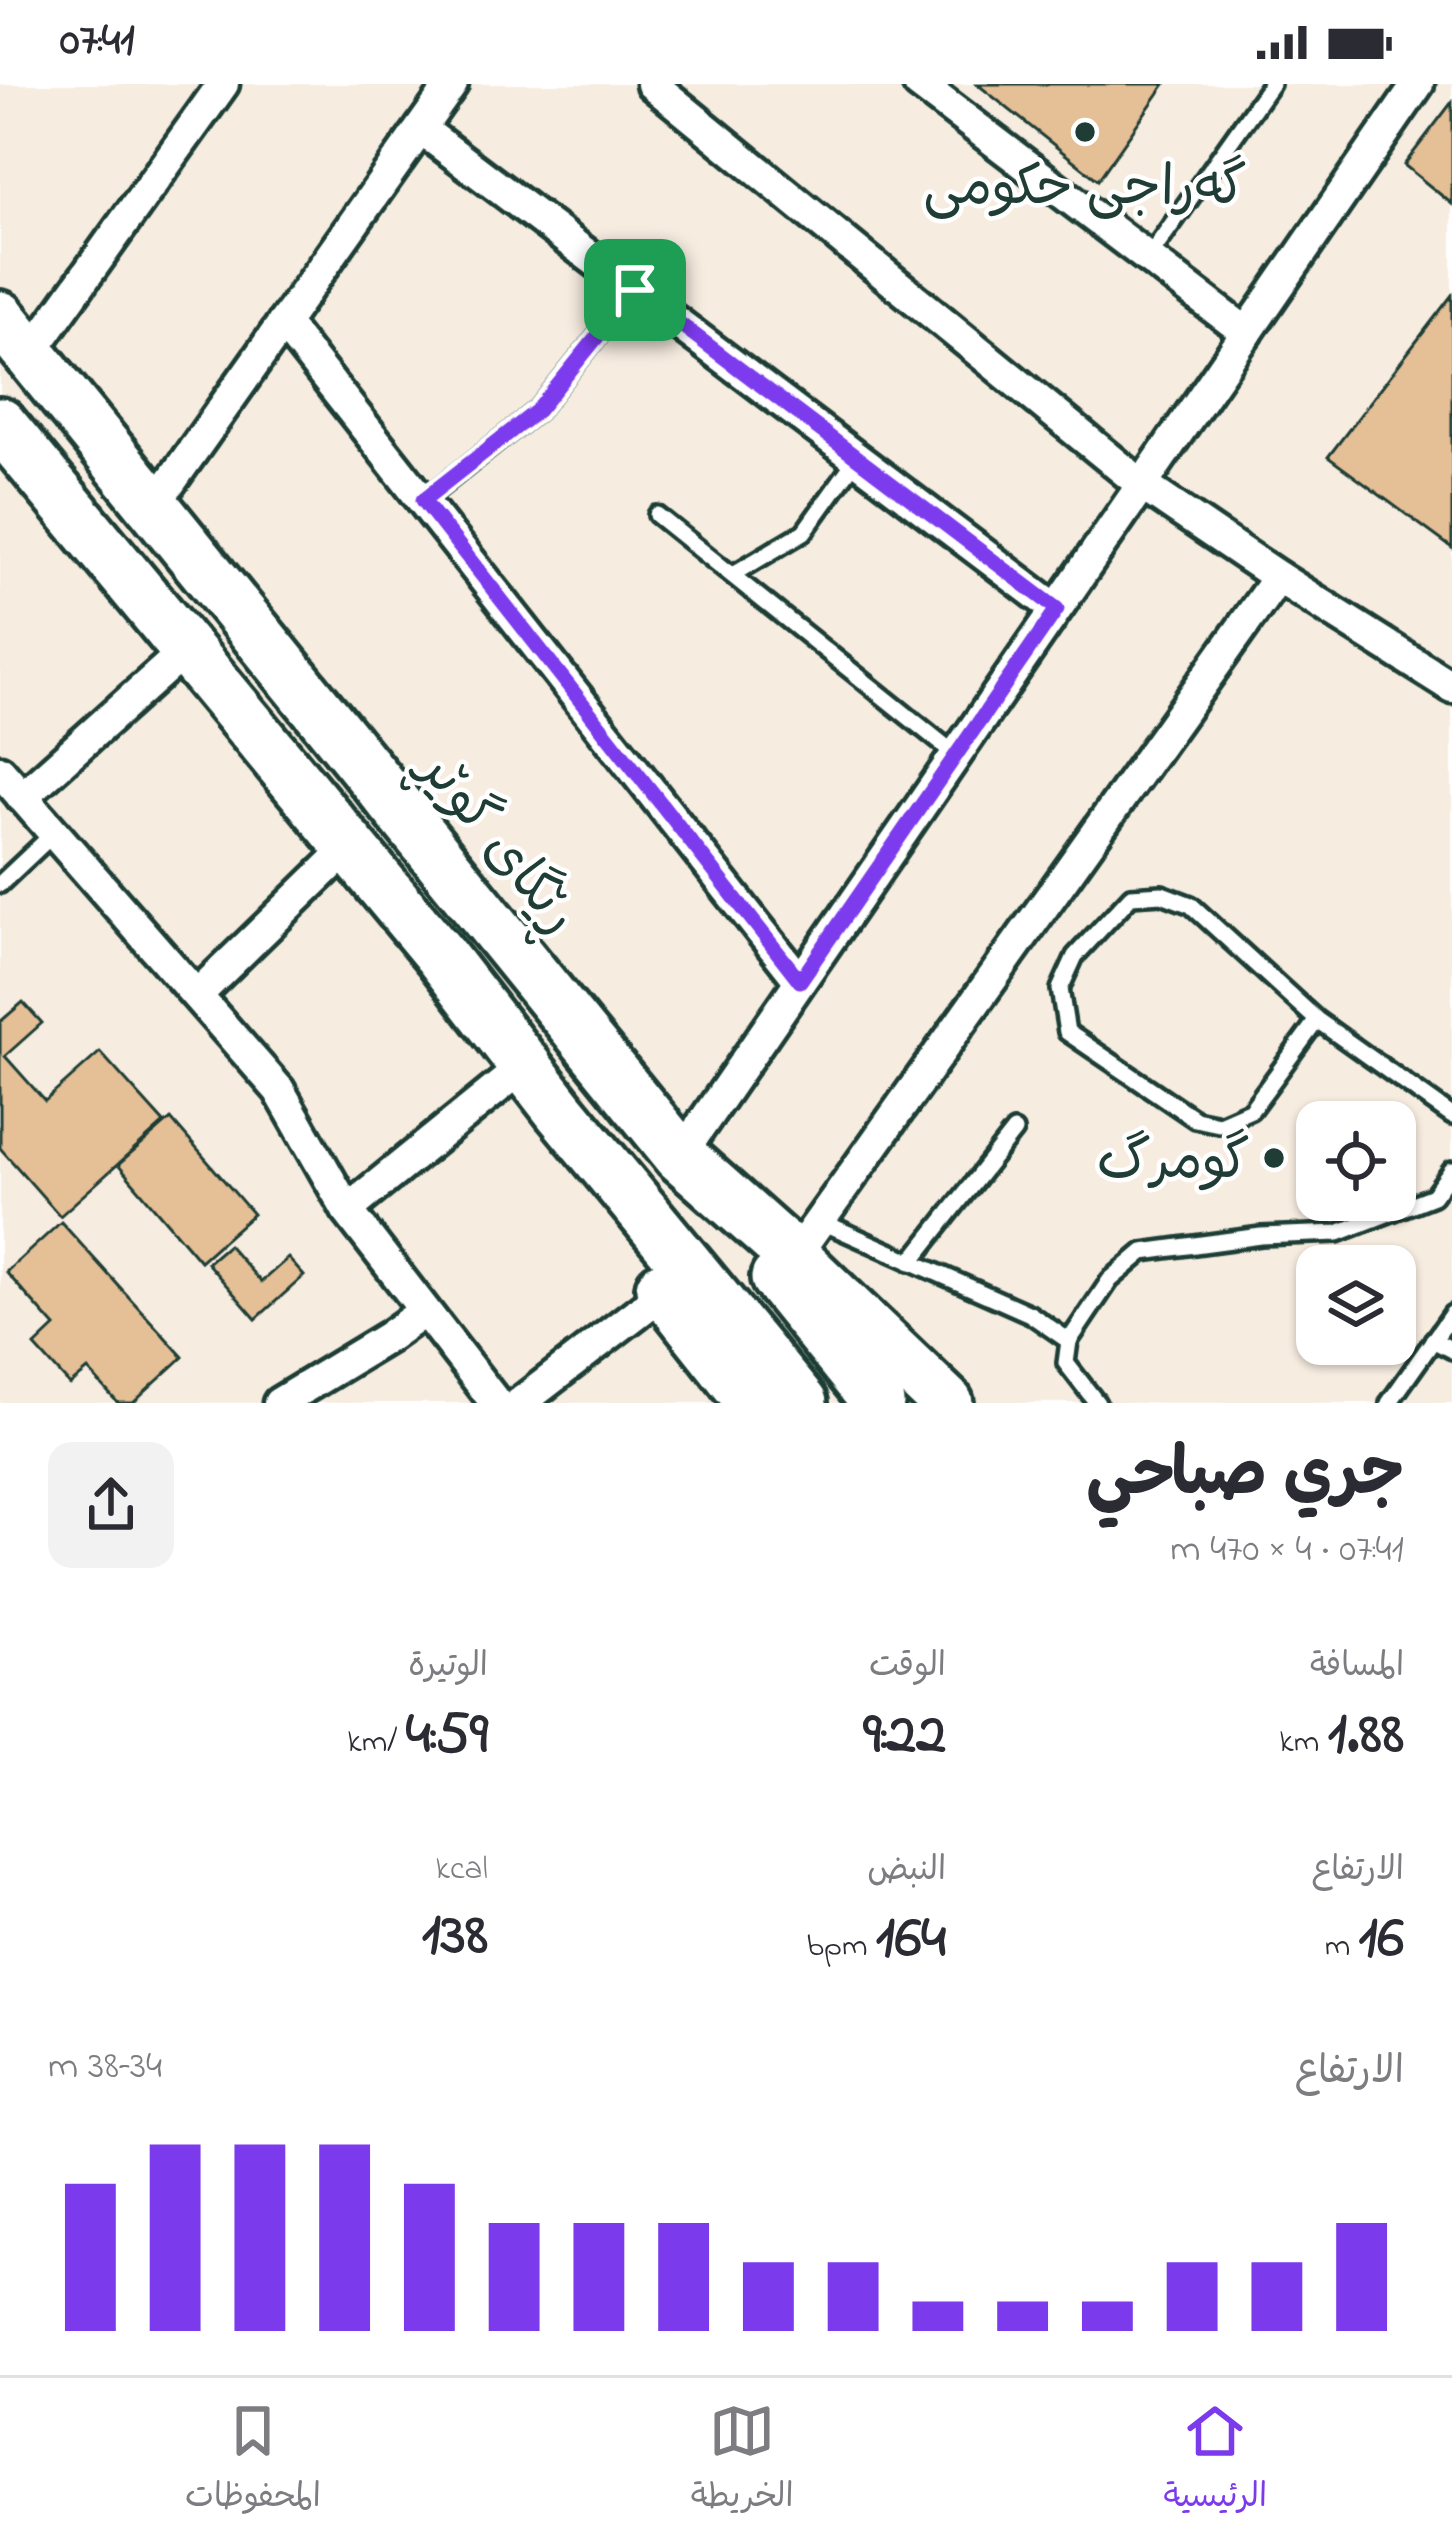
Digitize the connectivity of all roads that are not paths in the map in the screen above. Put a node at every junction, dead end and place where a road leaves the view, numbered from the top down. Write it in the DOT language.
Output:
graph roads {
  1 [pos="223,84"];
  2 [pos="452,84"];
  3 [pos="652,84"];
  4 [pos="919,84"];
  5 [pos="1271,84"];
  6 [pos="1418,84"];
  7 [pos="421,128"];
  8 [pos="1148,258"];
  9 [pos="635,290"];
  10 [pos="284,323"];
  11 [pos="1246,333"];
  12 [pos="15,335"];
  13 [pos="8,448"];
  14 [pos="857,458"];
  15 [pos="1142,485"];
  16 [pos="423,500"];
  17 [pos="153,507"];
  18 [pos="657,515"];
  19 [pos="732,575"];
  20 [pos="1278,577"];
  21 [pos="1057,609"];
  22 [pos="187,649"];
  23 [pos="1452,687"];
  24 [pos="956,755"];
  25 [pos="0,771"];
  26 [pos="22,797"];
  27 [pos="53,834"];
  28 [pos="350,846"];
  29 [pos="0,884"];
  30 [pos="439,954"];
  31 [pos="800,981"];
  32 [pos="198,994"];
  33 [pos="1317,1020"];
  34 [pos="507,1080"];
  35 [pos="1452,1116"];
  36 [pos="1014,1131"];
  37 [pos="680,1156"];
  38 [pos="1452,1169"];
  39 [pos="347,1210"];
  40 [pos="807,1239"];
  41 [pos="911,1262"];
  42 [pos="662,1288"];
  43 [pos="423,1312"];
  44 [pos="1452,1314"];
  45 [pos="1433,1340"];
  46 [pos="1069,1341"];
  47 [pos="1452,1350"];
  48 [pos="279,1403"];
  49 [pos="496,1403"];
  50 [pos="520,1403"];
  51 [pos="753,1403"];
  52 [pos="801,1403"];
  53 [pos="878,1403"];
  54 [pos="947,1403"];
  55 [pos="1097,1403"];
  56 [pos="1389,1403"];
  1 -- 12 [label="street"];
  2 -- 7 [label="street"];
  3 -- 15 [label="street"];
  4 -- 8 [label="street"];
  5 -- 8 [label="lane"];
  6 -- 11 [label="street"];
  7 -- 9 [label="street"];
  7 -- 10 [label="street"];
  8 -- 11 [label="street"];
  9 -- 14 [label="street"];
  9 -- 16 [label="lane"];
  10 -- 16 [label="street"];
  10 -- 17 [label="street"];
  11 -- 15 [label="street"];
  12 -- 17 [label="highway, ڕێگای گوێڕ"];
  13 -- 22 [label="highway"];
  14 -- 19 [label="lane"];
  14 -- 21 [label="street"];
  15 -- 20 [label="street"];
  15 -- 21 [label="street"];
  16 -- 31 [label="street"];
  17 -- 37 [label="highway, ڕێگای گوێڕ"];
  18 -- 19 [label="lane"];
  19 -- 24 [label="lane"];
  20 -- 23 [label="street"];
  20 -- 40 [label="street"];
  21 -- 24 [label="street"];
  22 -- 26 [label="street"];
  22 -- 28 [label="highway"];
  24 -- 31 [label="street"];
  25 -- 26 [label="street"];
  26 -- 27 [label="street"];
  27 -- 29 [label="lane"];
  27 -- 32 [label="street"];
  28 -- 30 [label="highway"];
  28 -- 32 [label="street"];
  30 -- 34 [label="highway"];
  30 -- 52 [label="highway"];
  31 -- 37 [label="street"];
  32 -- 39 [label="street"];
  33 -- 33 [label="lane"];
  33 -- 35 [label="lane"];
  34 -- 39 [label="street"];
  34 -- 42 [label="highway"];
  36 -- 41 [label="lane"];
  37 -- 40 [label="highway, ڕێگای گوێڕ"];
  37 -- 53 [label="highway"];
  38 -- 46 [label="lane"];
  39 -- 43 [label="street"];
  40 -- 41 [label="lane"];
  40 -- 54 [label="highway, ڕێگای گوێڕ"];
  41 -- 46 [label="lane"];
  42 -- 50 [label="street"];
  42 -- 51 [label="highway"];
  43 -- 48 [label="street"];
  43 -- 49 [label="street"];
  44 -- 45 [label="lane"];
  45 -- 47 [label="lane"];
  45 -- 56 [label="lane"];
  46 -- 55 [label="lane"];
}
